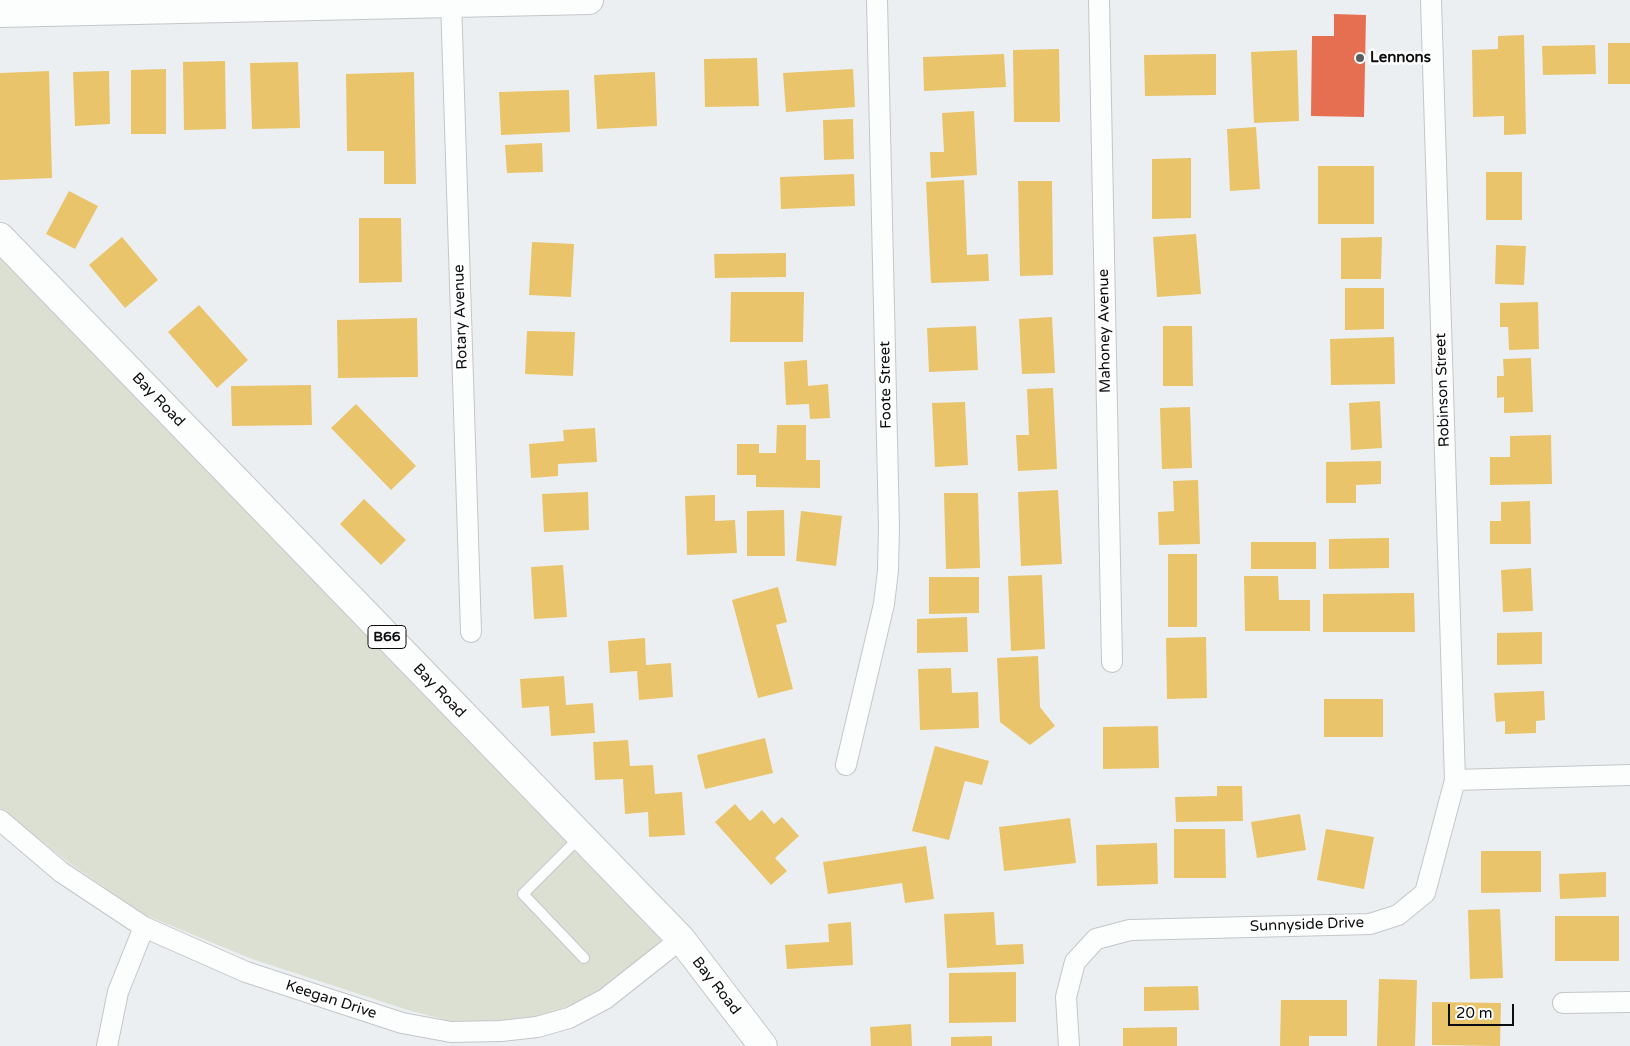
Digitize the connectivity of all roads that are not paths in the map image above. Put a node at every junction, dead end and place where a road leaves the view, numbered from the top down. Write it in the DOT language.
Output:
graph roads {
  1 [pos="589,0"];
  2 [pos="877,0"];
  3 [pos="1099,0"];
  4 [pos="1431,0"];
  5 [pos="451,1"];
  6 [pos="0,13"];
  7 [pos="0,237"];
  8 [pos="471,632"];
  9 [pos="1112,662"];
  10 [pos="846,766"];
  11 [pos="1630,775"];
  12 [pos="1454,780"];
  13 [pos="0,820"];
  14 [pos="580,836"];
  15 [pos="144,927"];
  16 [pos="680,939"];
  17 [pos="584,958"];
  18 [pos="1562,1002"];
  19 [pos="1630,1002"];
  20 [pos="107,1046"];
  21 [pos="763,1046"];
  22 [pos="1068,1046"];
  1 -- 5 [label="main road"];
  2 -- 10 [label="street, Foote Street"];
  3 -- 9 [label="street, Mahoney Avenue"];
  4 -- 12 [label="street, Robinson Street"];
  5 -- 6 [label="main road"];
  5 -- 8 [label="street, Rotary Avenue"];
  7 -- 14 [label="main road, Bay Road / B66"];
  11 -- 12 [label="street"];
  12 -- 22 [label="street, Sunnyside Drive"];
  13 -- 15 [label="street, Keegan Drive"];
  14 -- 16 [label="main road, Bay Road / B66"];
  14 -- 17 [label="lane"];
  15 -- 16 [label="street, Keegan Drive"];
  15 -- 20 [label="street"];
  16 -- 21 [label="main road, Bay Road / B66"];
  18 -- 19 [label="street"];
}
